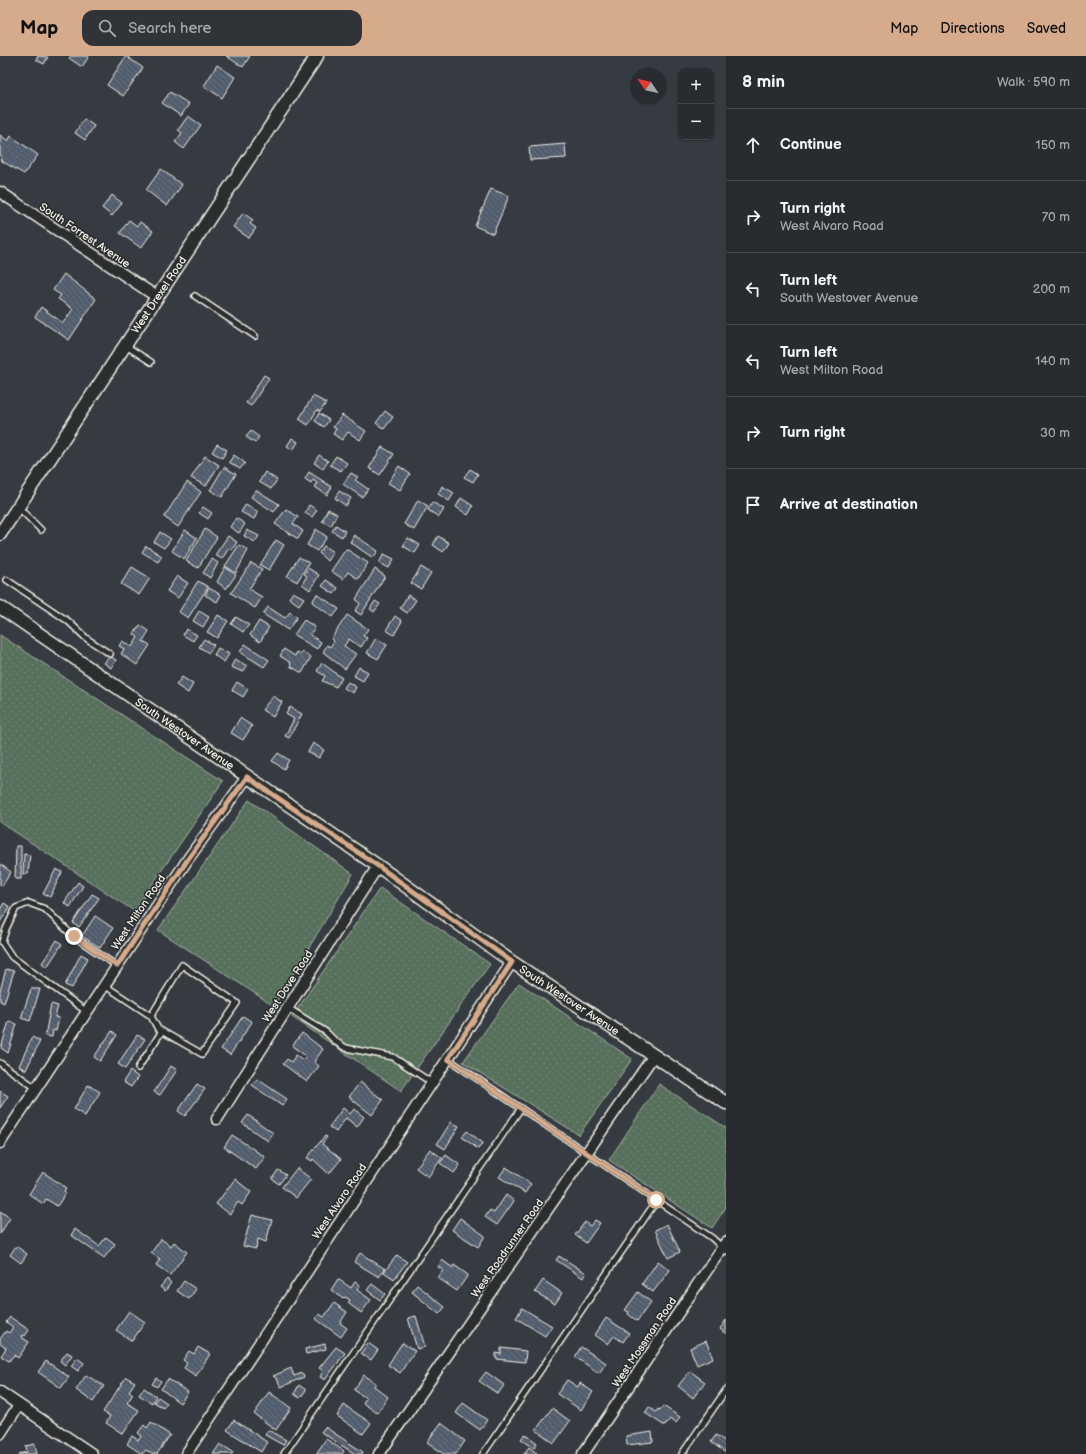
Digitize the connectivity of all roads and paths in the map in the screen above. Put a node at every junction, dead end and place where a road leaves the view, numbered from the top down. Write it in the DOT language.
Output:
graph roads {
  1 [pos="318,56"];
  2 [pos="0,192"];
  3 [pos="195,296"];
  4 [pos="157,297"];
  5 [pos="255,336"];
  6 [pos="125,345"];
  7 [pos="152,362"];
  8 [pos="18,507"];
  9 [pos="41,530"];
  10 [pos="0,534"];
  11 [pos="7,580"];
  12 [pos="0,607"];
  13 [pos="110,654"];
  14 [pos="247,777"];
  15 [pos="378,866"];
  16 [pos="512,962"];
  17 [pos="117,966"];
  18 [pos="104,985"];
  19 [pos="288,1008"];
  20 [pos="86,1012"];
  21 [pos="151,1016"];
  22 [pos="162,1032"];
  23 [pos="654,1055"];
  24 [pos="448,1059"];
  25 [pos="0,1063"];
  26 [pos="138,1068"];
  27 [pos="432,1083"];
  28 [pos="36,1088"];
  29 [pos="726,1103"];
  30 [pos="521,1108"];
  31 [pos="217,1119"];
  32 [pos="1,1137"];
  33 [pos="587,1152"];
  34 [pos="656,1200"];
  35 [pos="725,1247"];
  36 [pos="726,1390"];
  37 [pos="0,1392"];
  38 [pos="19,1405"];
  39 [pos="0,1434"];
  40 [pos="90,1453"];
  41 [pos="186,1454"];
  42 [pos="284,1454"];
  43 [pos="379,1454"];
  44 [pos="483,1454"];
  45 [pos="583,1454"];
  46 [pos="682,1454"];
  1 -- 4 [label="street, West Drexel Road"];
  2 -- 4 [label="street, South Forrest Avenue"];
  3 -- 5 [label="lane"];
  4 -- 6 [label="street, West Drexel Road"];
  6 -- 7 [label="lane"];
  6 -- 8 [label="street, West Drexel Road"];
  8 -- 9 [label="lane"];
  8 -- 10 [label="street, West Drexel Road"];
  11 -- 13 [label="lane"];
  12 -- 14 [label="street, South Westover Avenue"];
  14 -- 15 [label="street, South Westover Avenue"];
  14 -- 17 [label="street, West Milton Road"];
  15 -- 16 [label="street, South Westover Avenue"];
  15 -- 19 [label="street, West Dove Road"];
  16 -- 23 [label="street, South Westover Avenue"];
  16 -- 24 [label="street, West Alvaro Road"];
  17 -- 18 [label="street, West Milton Road"];
  17 -- 20 [label="lane"];
  18 -- 20 [label="street, West Milton Road"];
  18 -- 21 [label="lane"];
  19 -- 27 [label="lane"];
  19 -- 31 [label="street, West Dove Road"];
  20 -- 28 [label="street, West Milton Road"];
  21 -- 22 [label="lane"];
  21 -- 22 [label="lane"];
  22 -- 26 [label="lane"];
  23 -- 29 [label="street, South Westover Avenue"];
  23 -- 33 [label="street, West Roadrunner Road"];
  24 -- 27 [label="street, West Alvaro Road"];
  24 -- 30 [label="lane"];
  25 -- 28 [label="lane"];
  27 -- 41 [label="street, West Alvaro Road"];
  28 -- 32 [label="street, West Milton Road"];
  30 -- 33 [label="lane"];
  30 -- 42 [label="lane"];
  33 -- 34 [label="lane"];
  33 -- 43 [label="street, West Roadrunner Road"];
  34 -- 35 [label="lane"];
  34 -- 44 [label="lane"];
  35 -- 45 [label="street, West Mossman Road"];
  36 -- 46 [label="lane"];
  37 -- 38 [label="street"];
  38 -- 39 [label="street"];
  38 -- 40 [label="street"];
}
